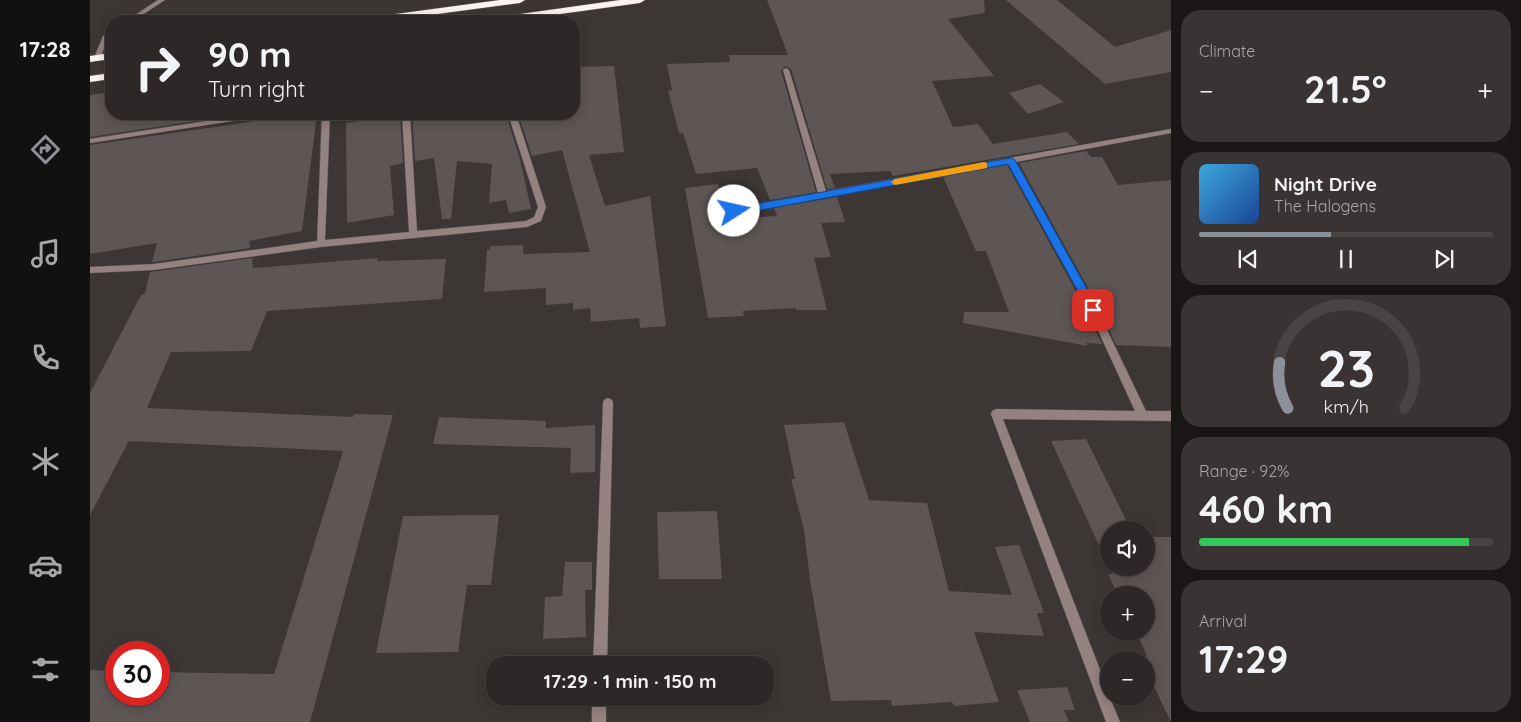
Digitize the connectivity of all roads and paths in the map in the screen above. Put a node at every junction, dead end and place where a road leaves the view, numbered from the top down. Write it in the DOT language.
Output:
graph roads {
  1 [pos="162,0"];
  2 [pos="520,0"];
  3 [pos="640,0"];
  4 [pos="138,15"];
  5 [pos="410,15"];
  6 [pos="534,15"];
  7 [pos="105,38"];
  8 [pos="93,59"];
  9 [pos="786,70"];
  10 [pos="105,77"];
  11 [pos="90,79"];
  12 [pos="226,120"];
  13 [pos="326,120"];
  14 [pos="406,120"];
  15 [pos="514,120"];
  16 [pos="1171,131"];
  17 [pos="90,141"];
  18 [pos="1011,160"];
  19 [pos="823,195"];
  20 [pos="734,211"];
  21 [pos="413,234"];
  22 [pos="321,244"];
  23 [pos="90,270"];
  24 [pos="608,404"];
  25 [pos="1144,416"];
  26 [pos="1171,416"];
  27 [pos="600,656"];
  28 [pos="599,706"];
  29 [pos="599,722"];
  30 [pos="1113,722"];
  1 -- 4 [label="street"];
  2 -- 5 [label="highway"];
  3 -- 6 [label="highway"];
  7 -- 8 [label="street"];
  9 -- 19 [label="street"];
  10 -- 11 [label="highway"];
  12 -- 17 [label="street"];
  13 -- 22 [label="street"];
  14 -- 21 [label="street"];
  15 -- 21 [label="street"];
  16 -- 18 [label="street"];
  18 -- 19 [label="street"];
  18 -- 25 [label="street"];
  19 -- 20 [label="street"];
  21 -- 22 [label="street"];
  22 -- 23 [label="street"];
  24 -- 27 [label="street"];
  25 -- 26 [label="street"];
  25 -- 30 [label="street"];
  28 -- 29 [label="street"];
}
